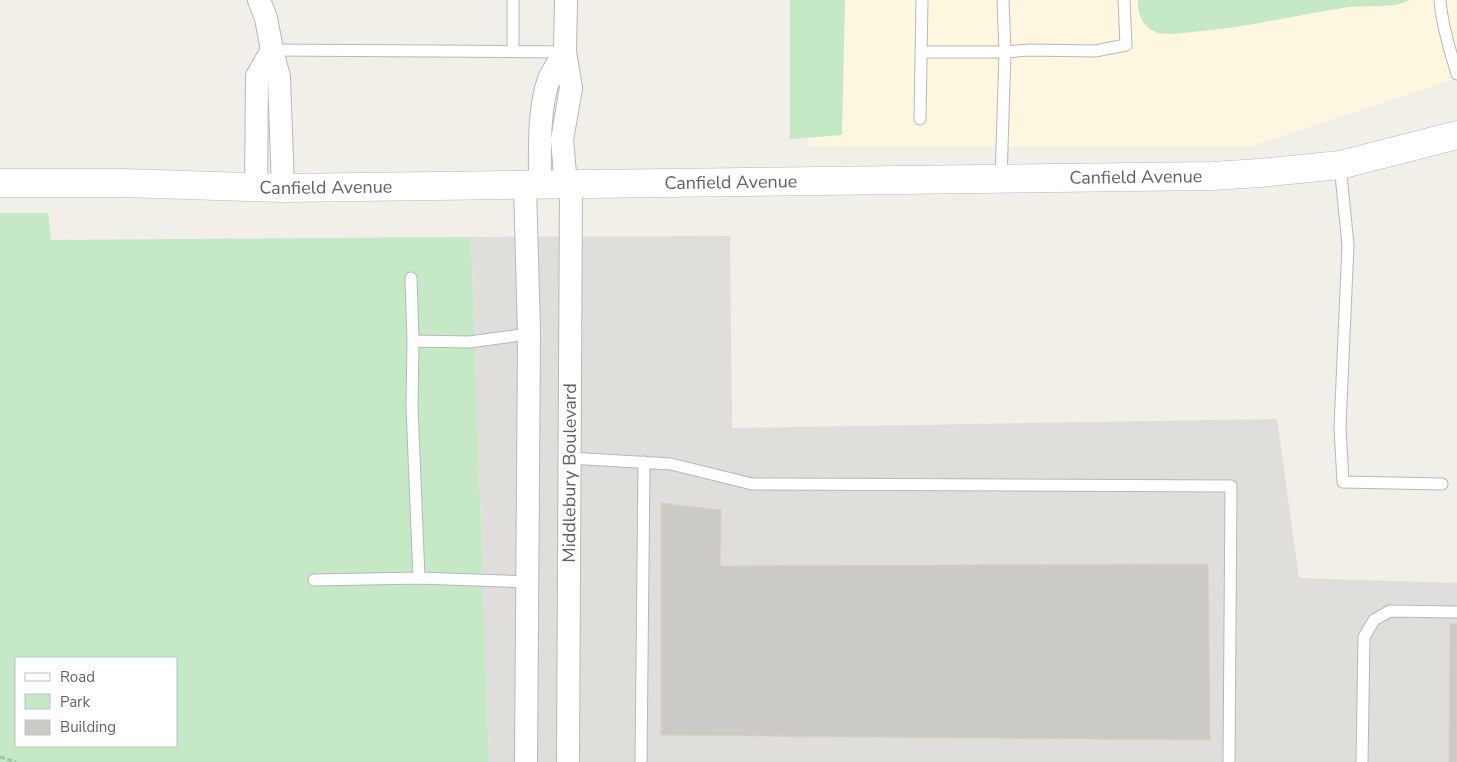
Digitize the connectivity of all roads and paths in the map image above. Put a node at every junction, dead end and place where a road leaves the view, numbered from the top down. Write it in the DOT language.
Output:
graph roads {
  1 [pos="259,0"];
  2 [pos="513,0"];
  3 [pos="566,0"];
  4 [pos="922,0"];
  5 [pos="1003,0"];
  6 [pos="1124,0"];
  7 [pos="1440,0"];
  8 [pos="272,50"];
  9 [pos="513,52"];
  10 [pos="565,52"];
  11 [pos="921,52"];
  12 [pos="1005,52"];
  13 [pos="1457,74"];
  14 [pos="920,118"];
  15 [pos="1457,135"];
  16 [pos="1340,165"];
  17 [pos="1002,180"];
  18 [pos="0,183"];
  19 [pos="550,185"];
  20 [pos="256,188"];
  21 [pos="283,188"];
  22 [pos="411,278"];
  23 [pos="529,334"];
  24 [pos="413,341"];
  25 [pos="569,458"];
  26 [pos="644,462"];
  27 [pos="1442,484"];
  28 [pos="419,578"];
  29 [pos="314,580"];
  30 [pos="527,582"];
  31 [pos="1457,612"];
  32 [pos="0,757"];
  33 [pos="16,762"];
  34 [pos="526,762"];
  35 [pos="568,762"];
  36 [pos="641,762"];
  37 [pos="1229,762"];
  38 [pos="1362,762"];
  1 -- 8 [label="street"];
  2 -- 9 [label="lane"];
  3 -- 10 [label="street"];
  4 -- 11 [label="lane"];
  5 -- 12 [label="lane"];
  6 -- 12 [label="lane"];
  7 -- 13 [label="lane"];
  8 -- 9 [label="lane"];
  8 -- 20 [label="street"];
  8 -- 21 [label="street"];
  9 -- 10 [label="lane"];
  10 -- 19 [label="street"];
  11 -- 12 [label="lane"];
  11 -- 14 [label="lane"];
  12 -- 17 [label="lane"];
  15 -- 16 [label="street, Canfield Avenue"];
  16 -- 17 [label="street, Canfield Avenue"];
  16 -- 27 [label="lane"];
  17 -- 19 [label="street, Canfield Avenue"];
  18 -- 20 [label="street, Canfield Avenue"];
  19 -- 21 [label="street, Canfield Avenue"];
  19 -- 23 [label="street"];
  19 -- 25 [label="street, Middlebury Boulevard"];
  20 -- 21 [label="street, Canfield Avenue"];
  22 -- 24 [label="lane"];
  23 -- 24 [label="lane"];
  23 -- 30 [label="street"];
  24 -- 28 [label="lane"];
  25 -- 26 [label="lane"];
  25 -- 35 [label="street, Middlebury Boulevard"];
  26 -- 36 [label="lane"];
  26 -- 37 [label="lane"];
  28 -- 29 [label="lane"];
  28 -- 30 [label="lane"];
  30 -- 34 [label="street"];
  31 -- 38 [label="lane"];
  32 -- 33 [label="path"];
}
